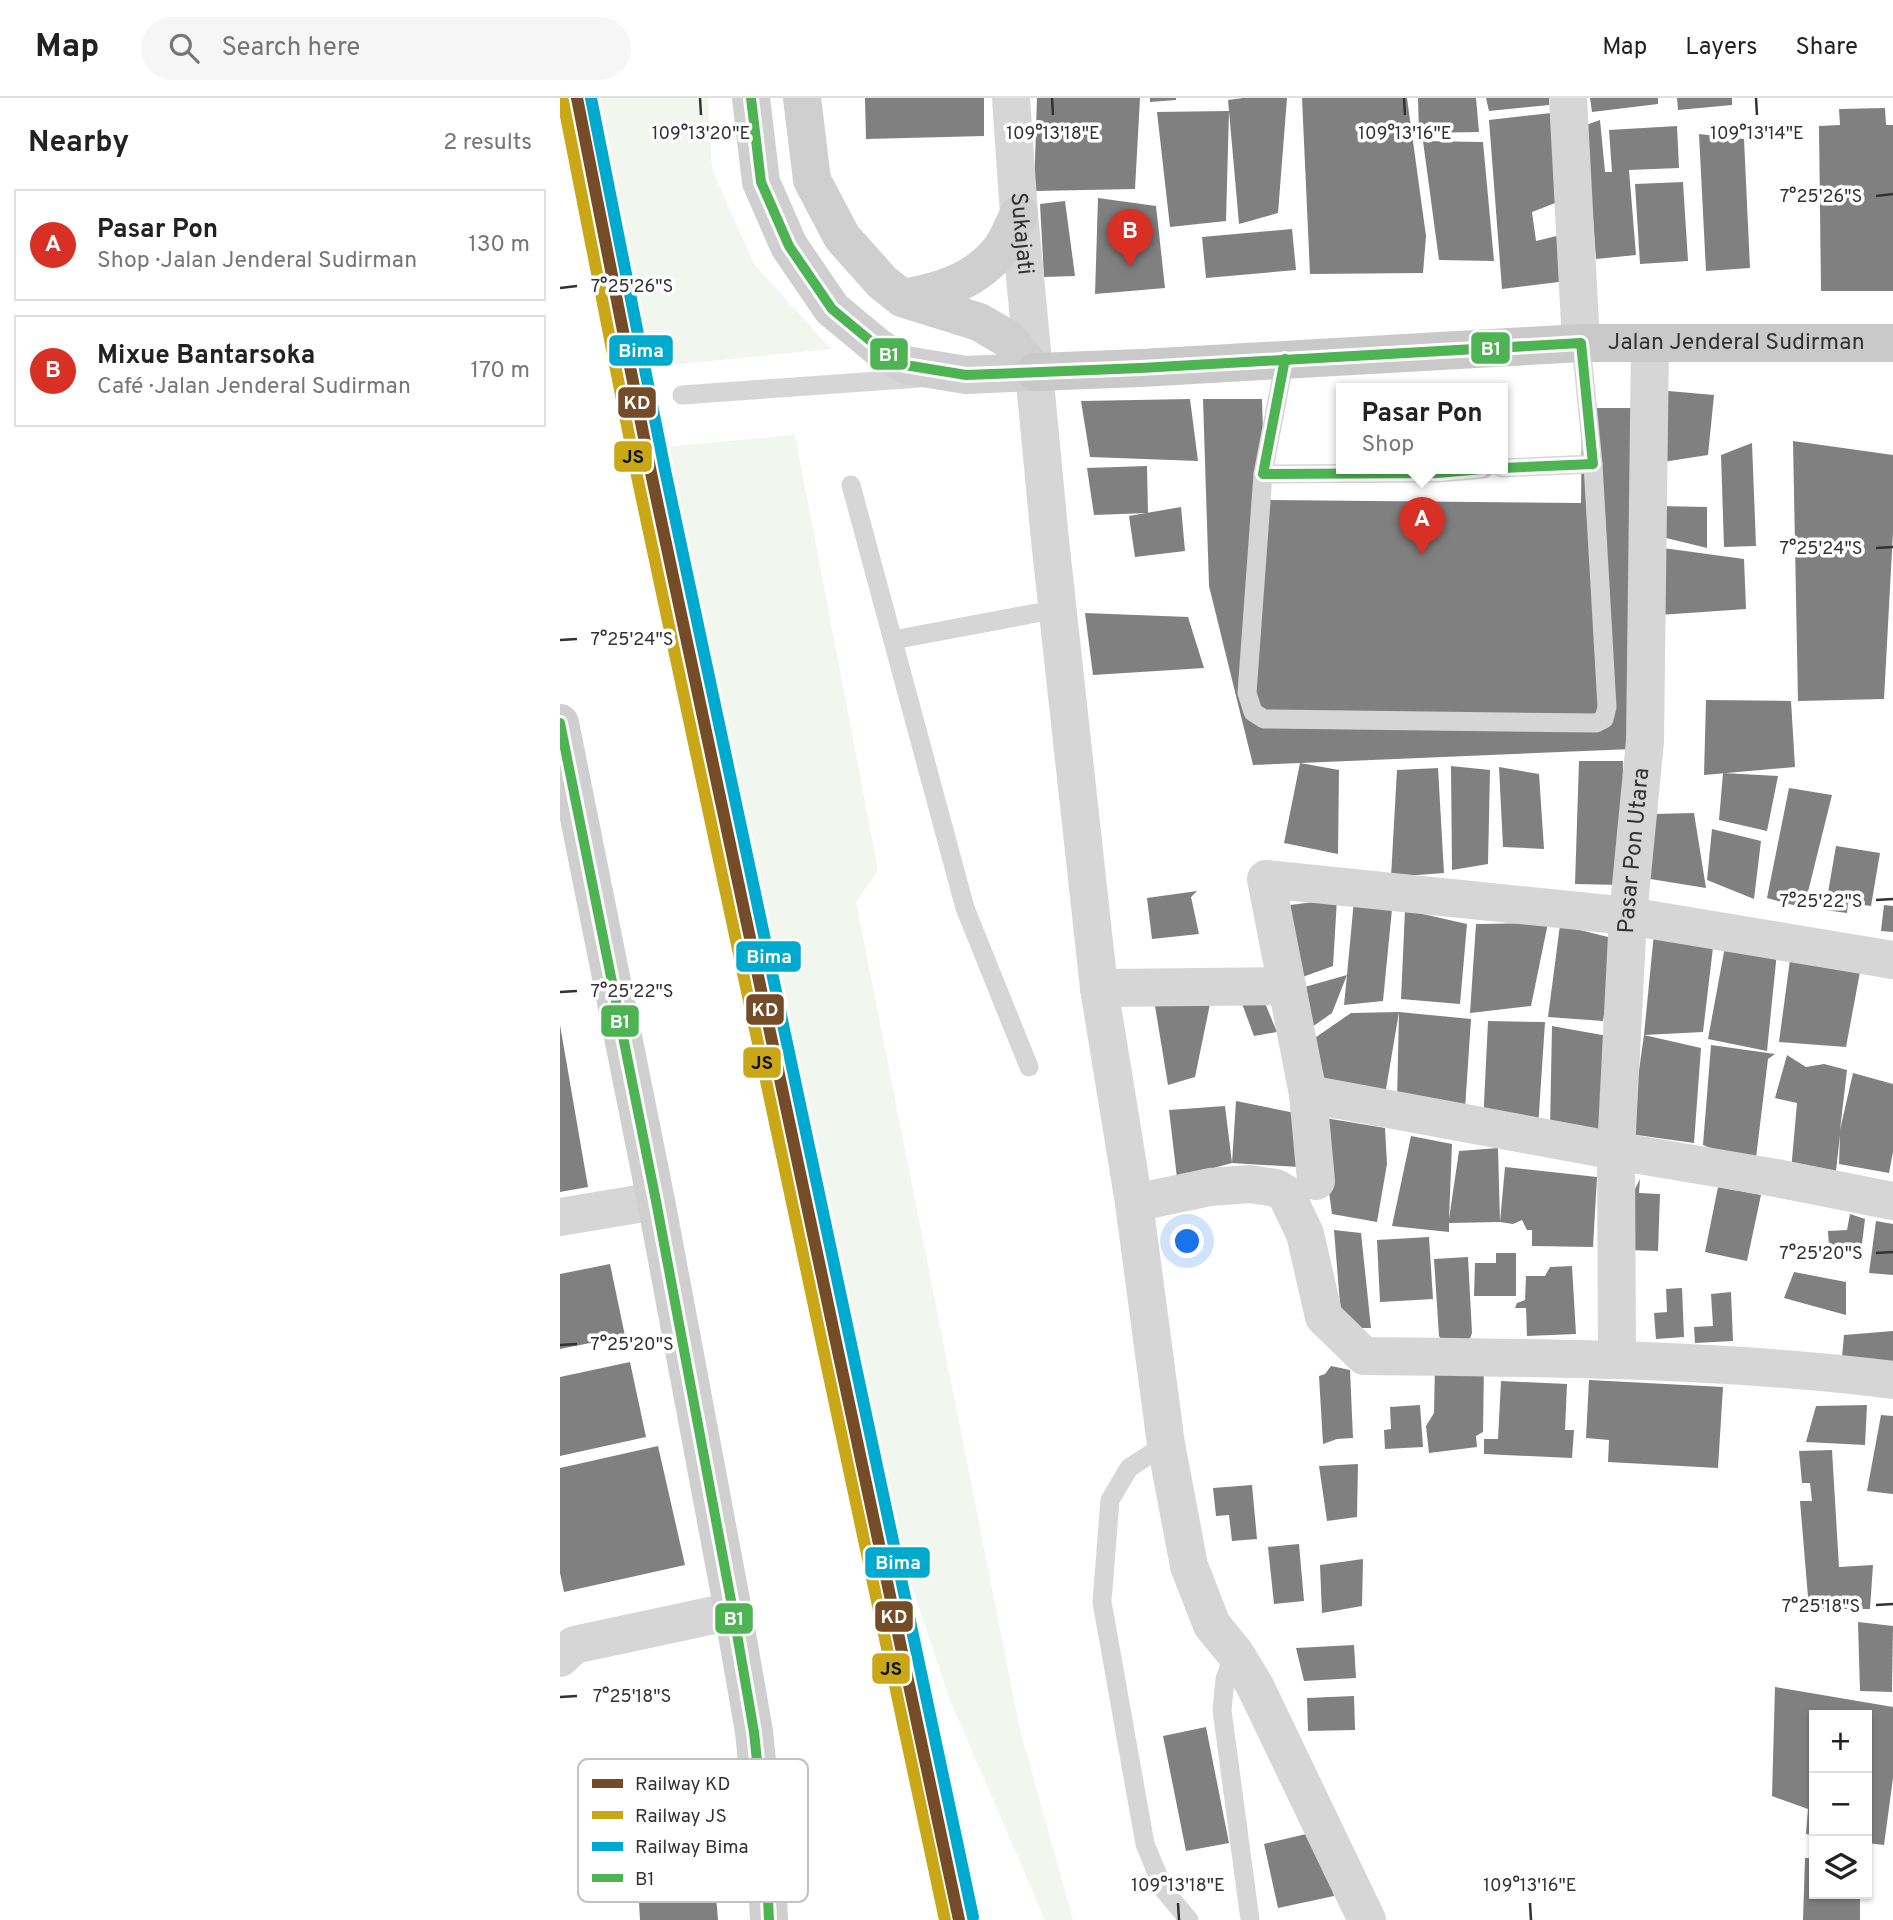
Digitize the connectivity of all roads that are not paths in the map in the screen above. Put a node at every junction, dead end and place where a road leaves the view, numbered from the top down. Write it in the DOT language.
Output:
graph roads {
  1 [pos="751,98"];
  2 [pos="802,98"];
  3 [pos="1011,98"];
  4 [pos="1569,98"];
  5 [pos="1019,214"];
  6 [pos="902,298"];
  7 [pos="1893,342"];
  8 [pos="1581,343"];
  9 [pos="1650,343"];
  10 [pos="1285,359"];
  11 [pos="1035,372"];
  12 [pos="966,375"];
  13 [pos="682,395"];
  14 [pos="1593,464"];
  15 [pos="1508,468"];
  16 [pos="1263,474"];
  17 [pos="1336,474"];
  18 [pos="1336,474"];
  19 [pos="1438,474"];
  20 [pos="851,485"];
  21 [pos="1058,608"];
  22 [pos="893,640"];
  23 [pos="560,723"];
  24 [pos="1628,916"];
  25 [pos="1893,960"];
  26 [pos="1287,986"];
  27 [pos="1099,988"];
  28 [pos="1029,1067"];
  29 [pos="1308,1094"];
  30 [pos="1616,1151"];
  31 [pos="1316,1181"];
  32 [pos="656,1201"];
  33 [pos="1893,1201"];
  34 [pos="1134,1203"];
  35 [pos="560,1217"];
  36 [pos="1617,1359"];
  37 [pos="1893,1380"];
  38 [pos="1166,1444"];
  39 [pos="733,1611"];
  40 [pos="1235,1653"];
  41 [pos="560,1658"];
  42 [pos="757,1759"];
  43 [pos="768,1902"];
  44 [pos="769,1920"];
  45 [pos="1189,1920"];
  46 [pos="1250,1920"];
  47 [pos="1367,1920"];
  1 -- 12 [label="main road"];
  2 -- 6 [label="main road"];
  3 -- 5 [label="street, Sukajati"];
  4 -- 8 [label="street"];
  5 -- 6 [label="main road"];
  5 -- 11 [label="street, Sukajati"];
  6 -- 11 [label="main road"];
  7 -- 9 [label="main road, Jalan Jenderal Sudirman"];
  8 -- 9 [label="main road, Jalan Jenderal Sudirman"];
  8 -- 10 [label="main road, Jalan Jenderal Sudirman"];
  8 -- 14 [label="lane"];
  9 -- 24 [label="street, Pasar Pon Utara"];
  10 -- 11 [label="main road, Jalan Jenderal Sudirman"];
  10 -- 16 [label="lane"];
  11 -- 12 [label="main road"];
  11 -- 21 [label="street, Sukajati"];
  12 -- 13 [label="lane"];
  14 -- 15 [label="lane"];
  14 -- 16 [label="lane"];
  16 -- 18 [label="lane"];
  17 -- 19 [label="lane"];
  20 -- 22 [label="lane"];
  21 -- 22 [label="lane"];
  21 -- 27 [label="street, Sukajati"];
  22 -- 28 [label="lane"];
  23 -- 32 [label="main road"];
  24 -- 25 [label="street"];
  24 -- 26 [label="street"];
  24 -- 30 [label="street, Pasar Pon Utara"];
  26 -- 27 [label="street"];
  26 -- 29 [label="street"];
  27 -- 34 [label="street, Sukajati"];
  29 -- 30 [label="street"];
  29 -- 31 [label="street"];
  30 -- 33 [label="street"];
  30 -- 36 [label="street, Pasar Pon Utara"];
  32 -- 35 [label="street"];
  32 -- 39 [label="main road"];
  34 -- 36 [label="street"];
  34 -- 38 [label="street, Sukajati"];
  36 -- 37 [label="street"];
  38 -- 40 [label="street, Sukajati"];
  38 -- 45 [label="lane"];
  39 -- 41 [label="street"];
  39 -- 42 [label="main road"];
  40 -- 46 [label="lane"];
  40 -- 47 [label="street, Sukajati"];
  43 -- 44 [label="main road"];
}
